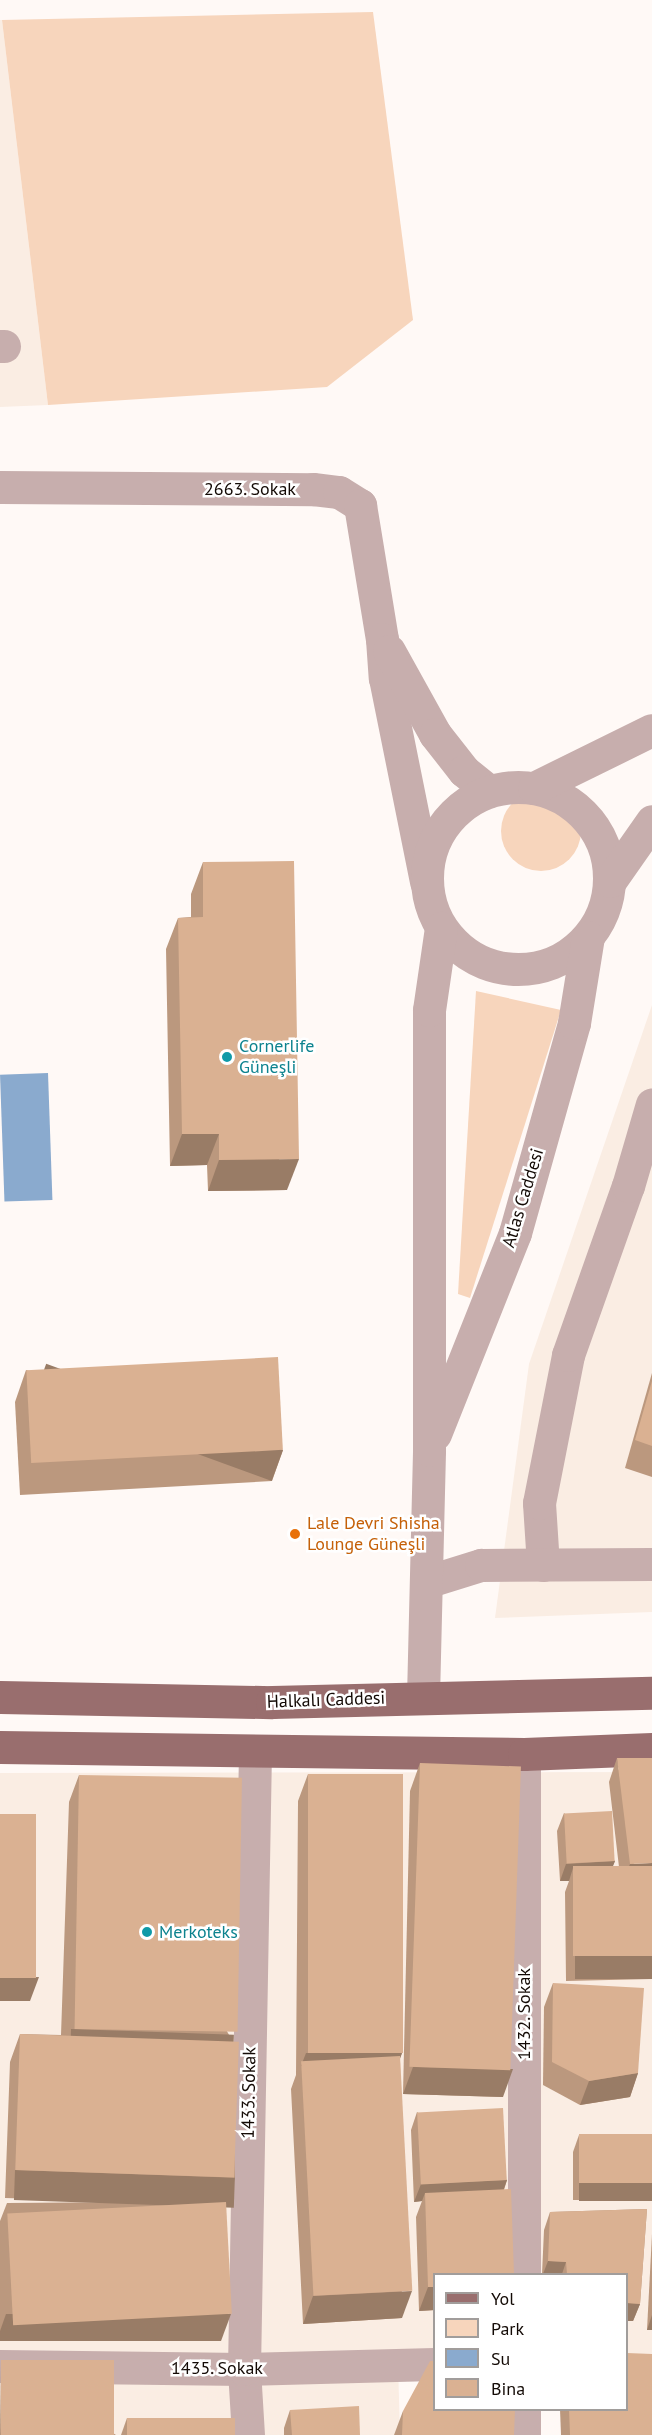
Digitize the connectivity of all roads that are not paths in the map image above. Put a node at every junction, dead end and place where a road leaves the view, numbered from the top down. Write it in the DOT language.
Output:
graph roads {
  1 [pos="0,487"];
  2 [pos="382,639"];
  3 [pos="652,729"];
  4 [pos="534,788"];
  5 [pos="489,791"];
  6 [pos="652,821"];
  7 [pos="610,881"];
  8 [pos="426,882"];
  9 [pos="441,928"];
  10 [pos="588,937"];
  11 [pos="652,1104"];
  12 [pos="429,1450"];
  13 [pos="652,1564"];
  14 [pos="543,1565"];
  15 [pos="426,1582"];
  16 [pos="652,1693"];
  17 [pos="0,1697"];
  18 [pos="423,1697"];
  19 [pos="0,1747"];
  20 [pos="652,1749"];
  21 [pos="255,1751"];
  22 [pos="524,1754"];
  23 [pos="524,2273"];
  24 [pos="433,2364"];
  25 [pos="0,2366"];
  26 [pos="244,2369"];
  27 [pos="524,2411"];
  28 [pos="248,2435"];
  29 [pos="524,2435"];
  1 -- 2 [label="street, 2663. Sokak"];
  2 -- 5 [label="street"];
  2 -- 8 [label="street"];
  3 -- 4 [label="street"];
  4 -- 5 [label="street"];
  4 -- 7 [label="street"];
  5 -- 8 [label="street"];
  6 -- 7 [label="street"];
  7 -- 10 [label="street"];
  8 -- 9 [label="street"];
  9 -- 10 [label="street"];
  9 -- 12 [label="street, Atlas Caddesi"];
  10 -- 12 [label="street, Atlas Caddesi"];
  11 -- 14 [label="street"];
  12 -- 15 [label="street, Atlas Caddesi"];
  13 -- 14 [label="street"];
  14 -- 15 [label="street"];
  15 -- 18 [label="street, Atlas Caddesi"];
  16 -- 18 [label="main road, Halkalı Caddesi"];
  17 -- 18 [label="main road, Halkalı Caddesi"];
  19 -- 21 [label="main road"];
  20 -- 22 [label="main road"];
  21 -- 22 [label="main road"];
  21 -- 26 [label="street, 1433. Sokak"];
  22 -- 23 [label="street, 1432. Sokak"];
  24 -- 26 [label="street, 1435. Sokak"];
  25 -- 26 [label="street, 1435. Sokak"];
  26 -- 28 [label="street, 1433. Sokak"];
  27 -- 29 [label="street"];
}
